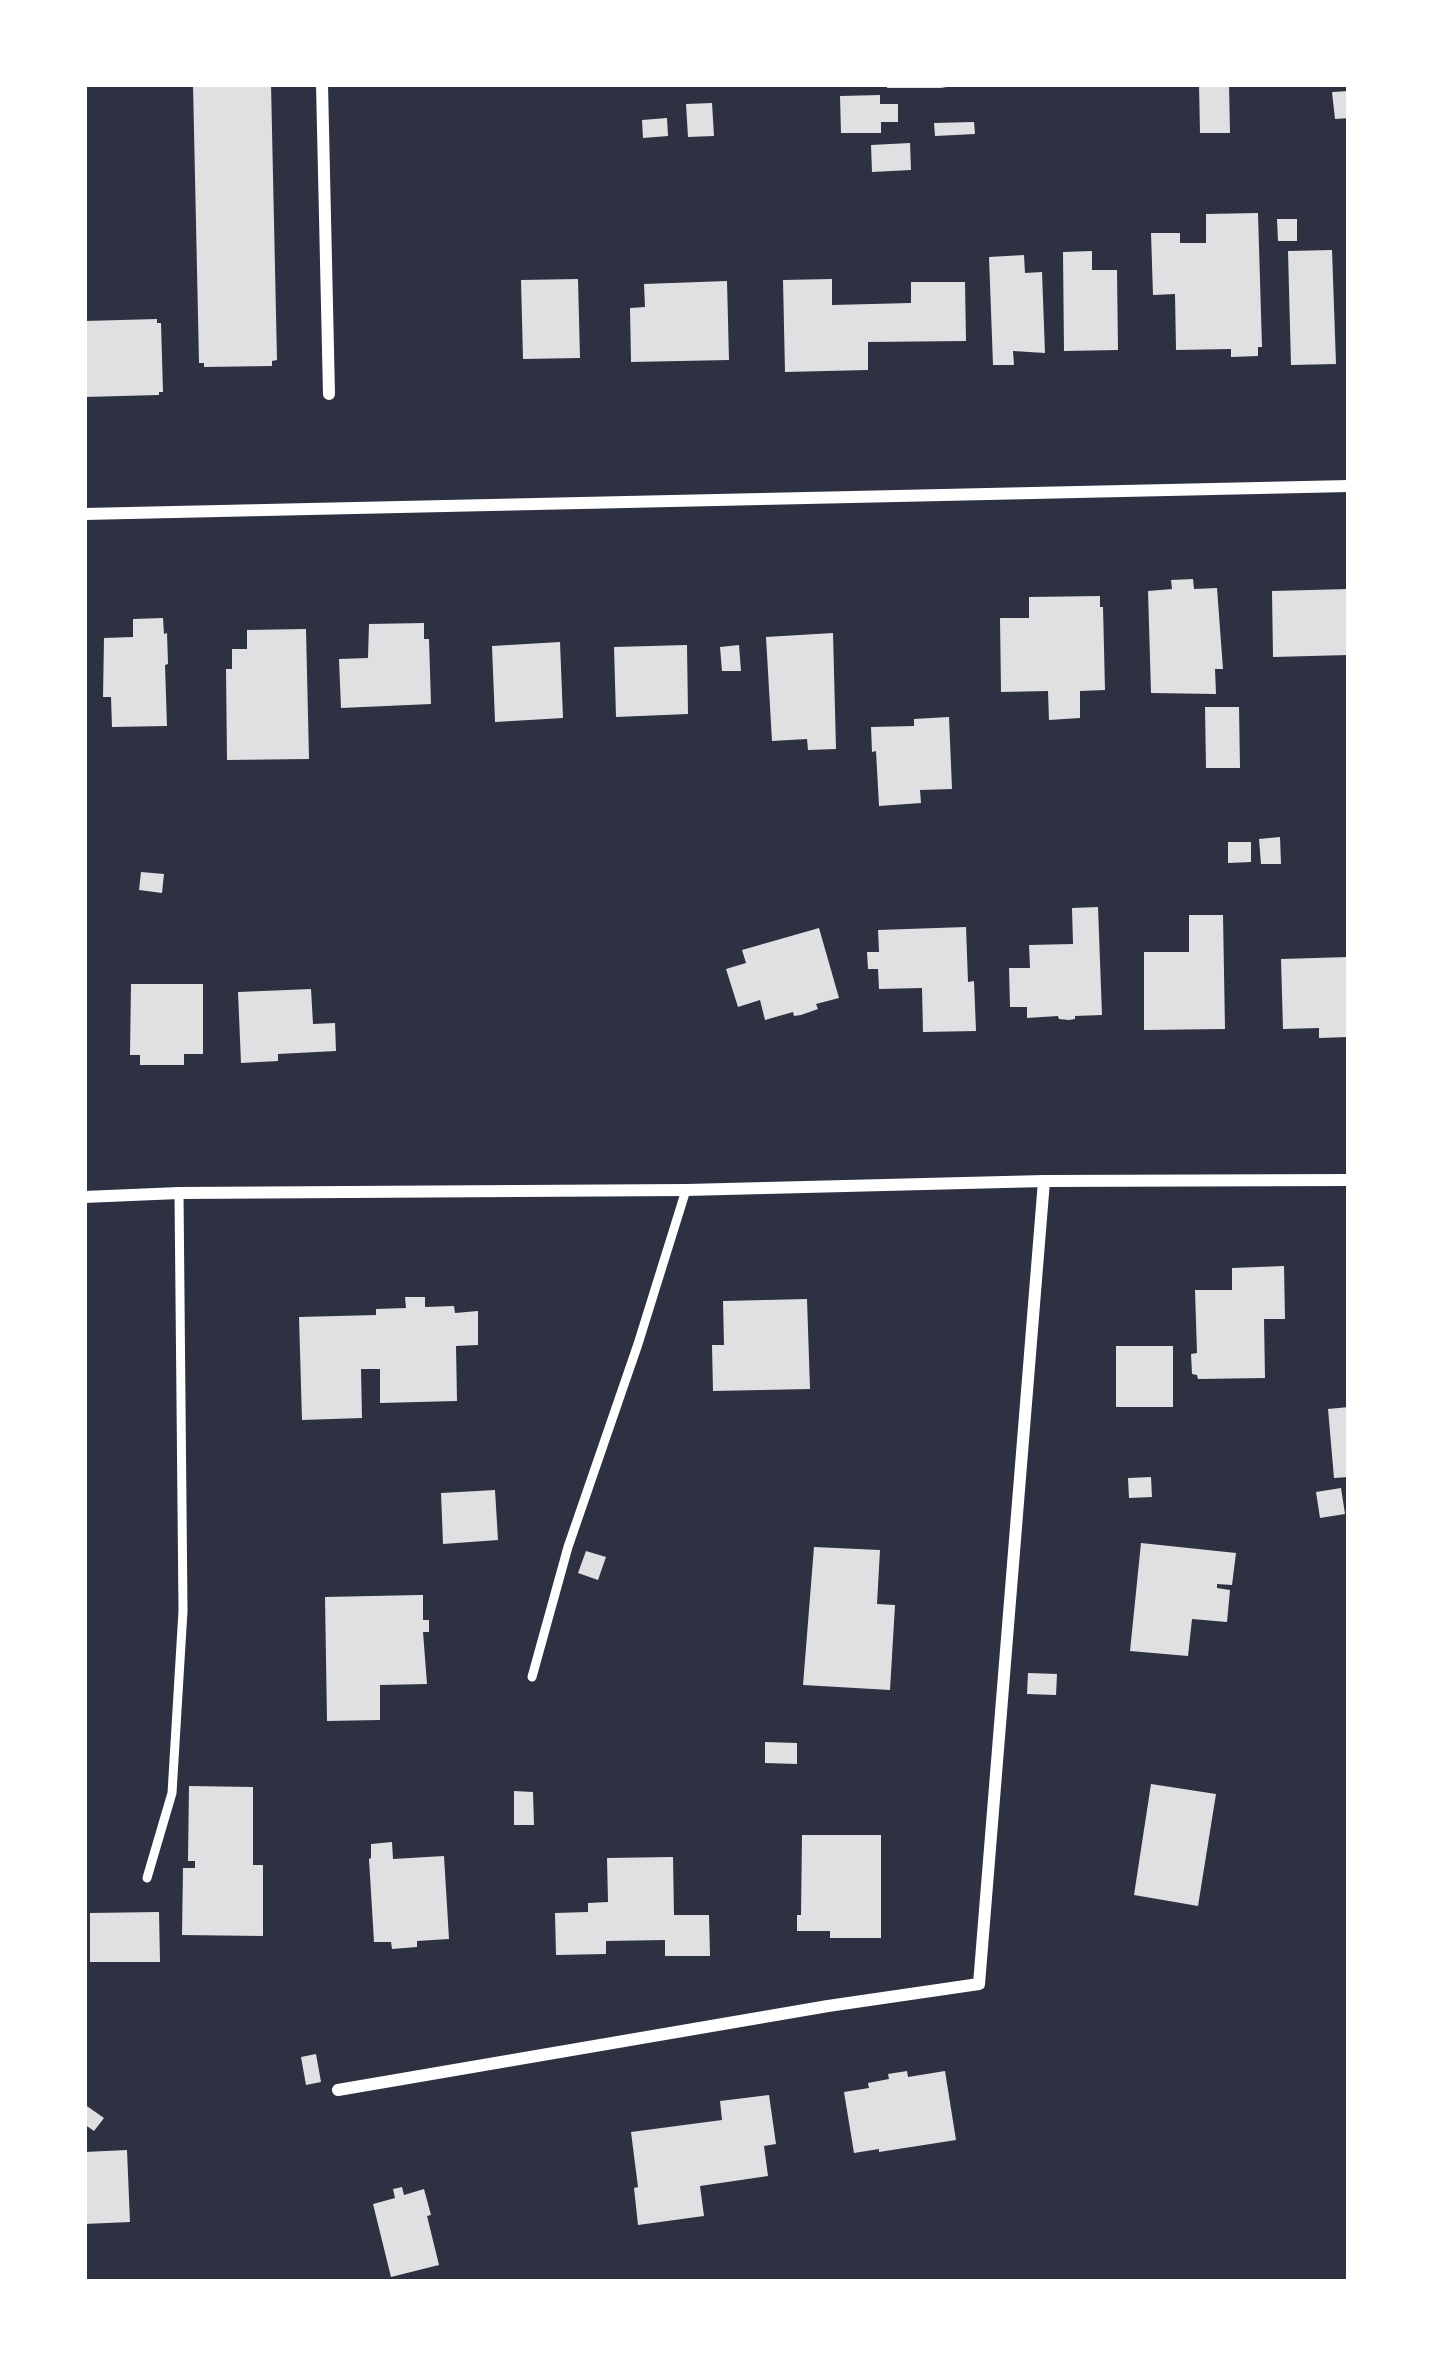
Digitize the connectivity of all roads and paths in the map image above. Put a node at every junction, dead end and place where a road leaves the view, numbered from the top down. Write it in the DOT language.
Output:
graph roads {
  1 [pos="322,84"];
  2 [pos="328,394"];
  3 [pos="1349,485"];
  4 [pos="84,514"];
  5 [pos="1044,1180"];
  6 [pos="1349,1180"];
  7 [pos="686,1190"];
  8 [pos="179,1193"];
  9 [pos="84,1197"];
  10 [pos="532,1677"];
  11 [pos="147,1878"];
  12 [pos="338,2090"];
  1 -- 2 [label="street"];
  3 -- 4 [label="street"];
  5 -- 6 [label="street"];
  5 -- 7 [label="street"];
  5 -- 12 [label="street"];
  7 -- 8 [label="street"];
  7 -- 10 [label="lane"];
  8 -- 9 [label="street"];
  8 -- 11 [label="lane"];
}
